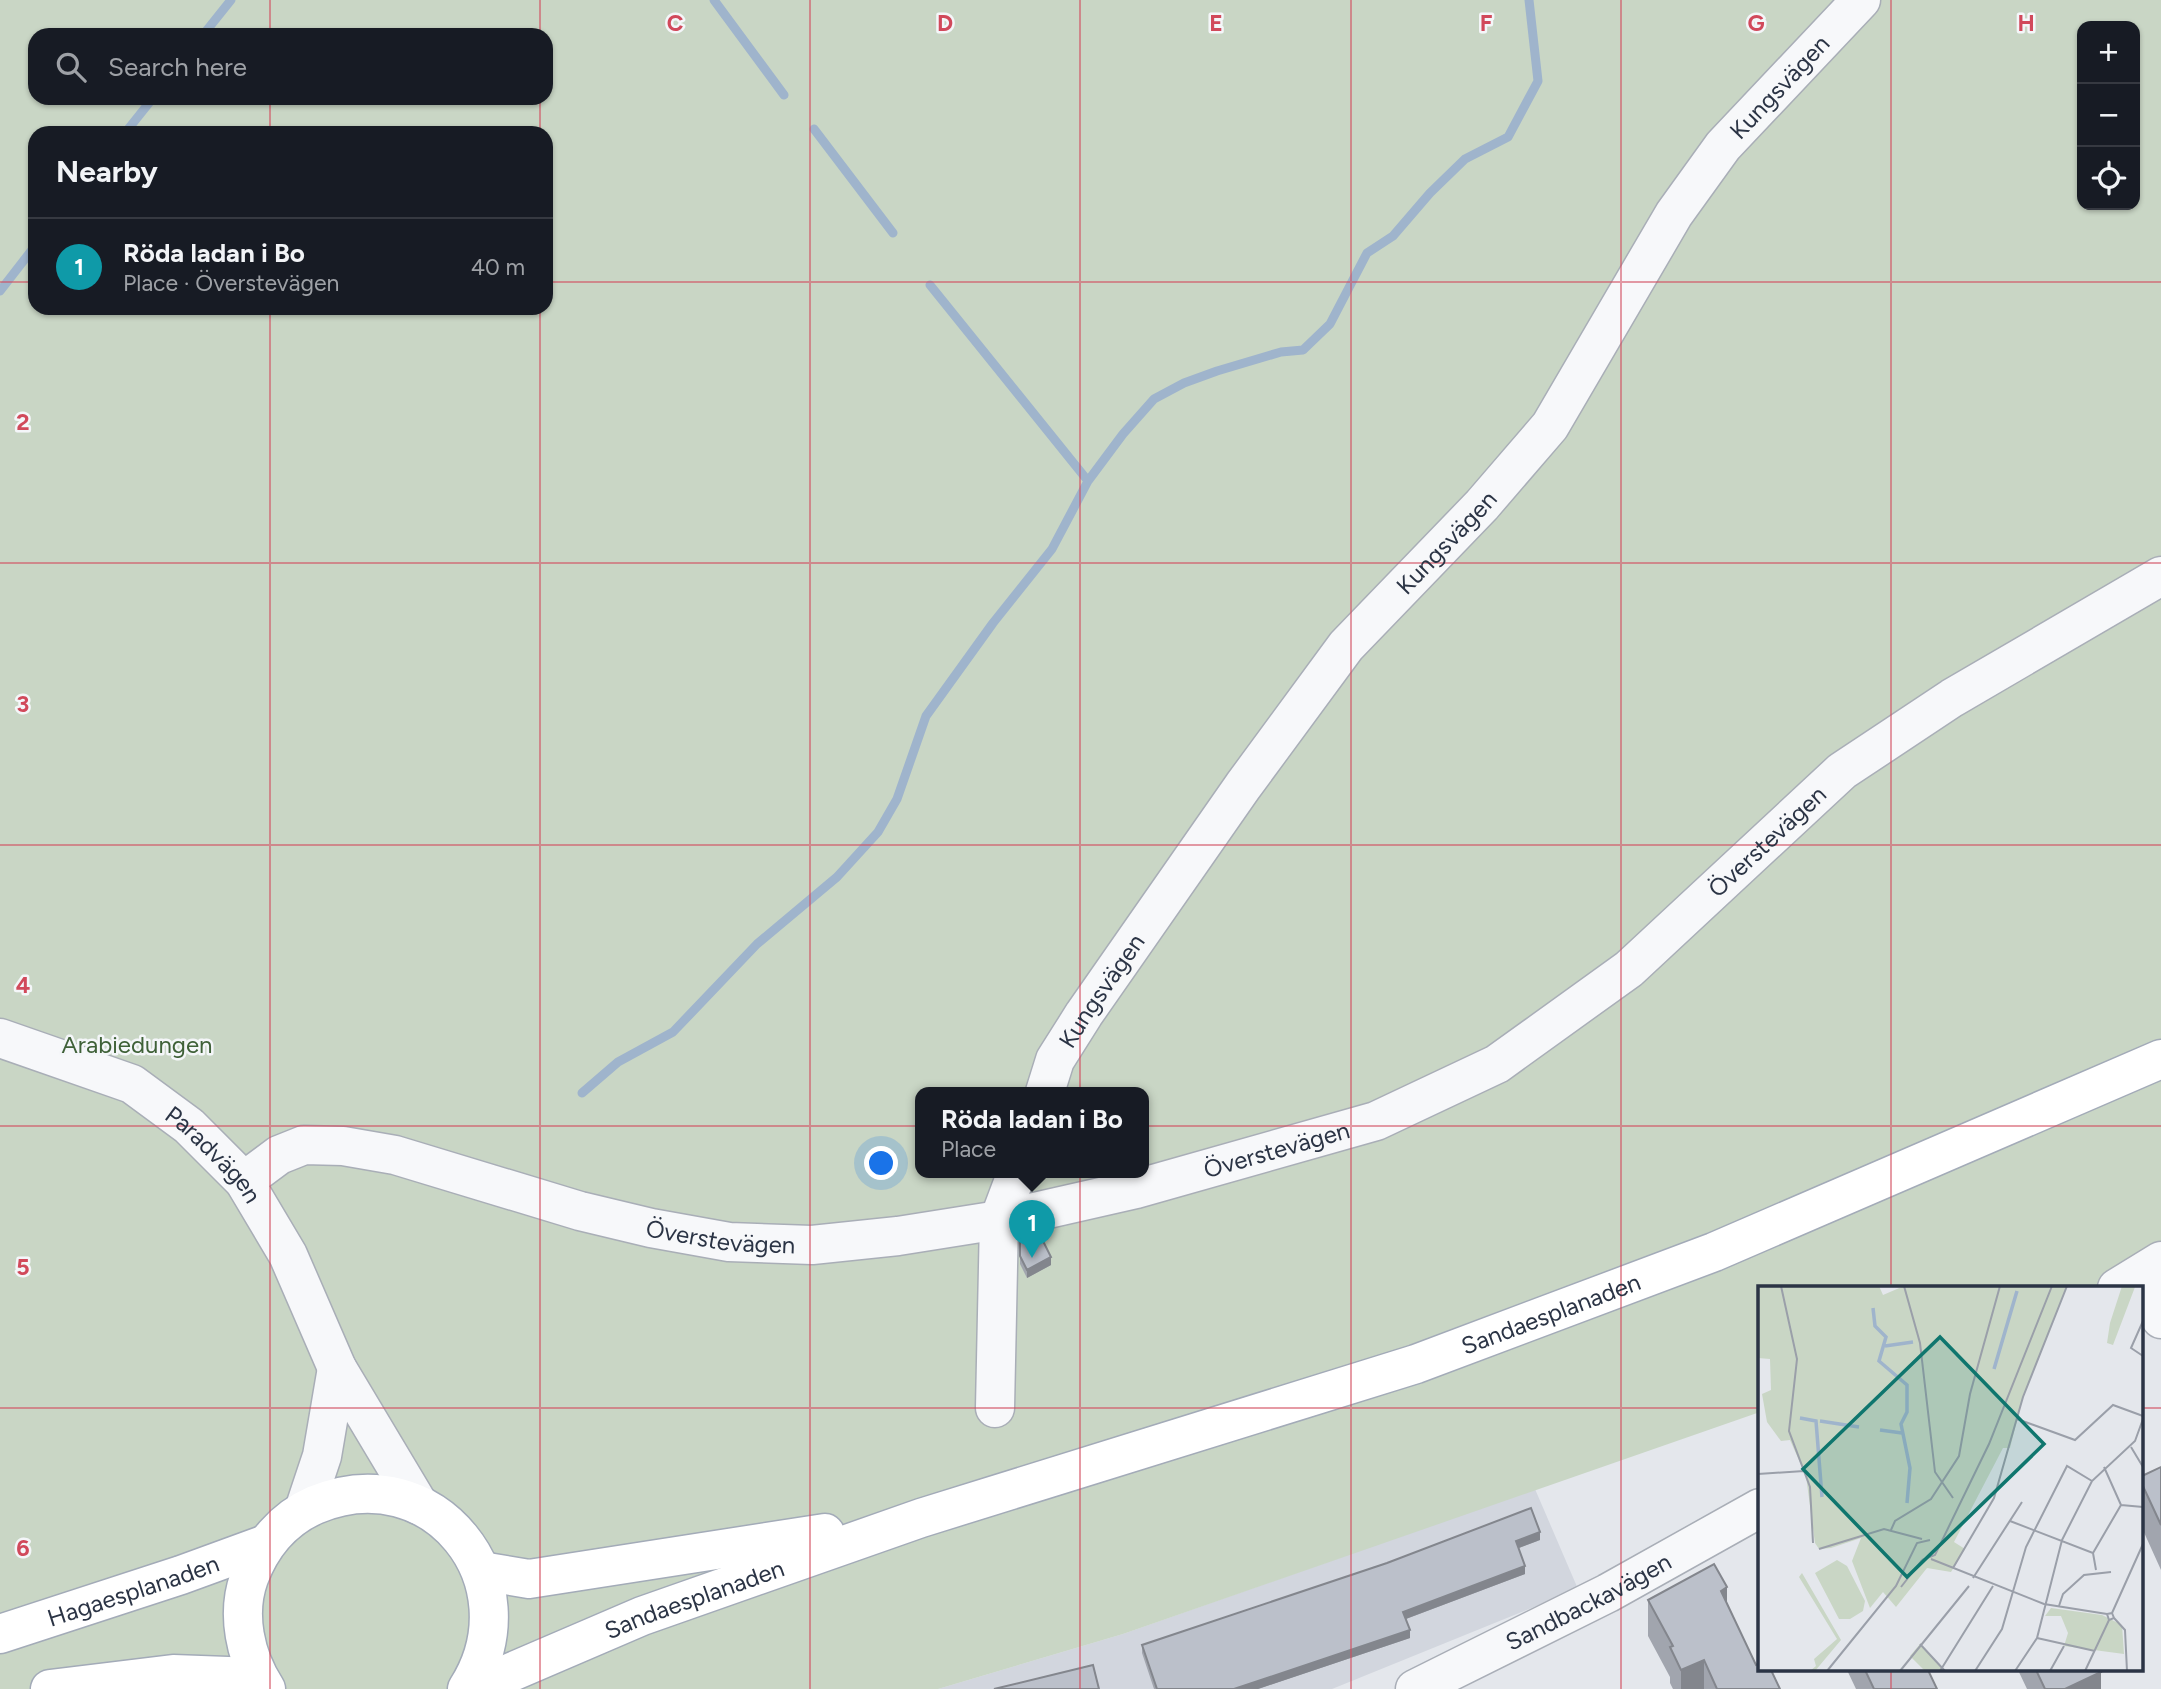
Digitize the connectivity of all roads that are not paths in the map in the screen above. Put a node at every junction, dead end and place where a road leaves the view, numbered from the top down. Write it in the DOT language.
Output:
graph roads {
  1 [pos="1861,0"];
  2 [pos="2161,576"];
  3 [pos="0,1038"];
  4 [pos="2161,1059"];
  5 [pos="1047,1087"];
  6 [pos="1015,1178"];
  7 [pos="244,1181"];
  8 [pos="999,1220"];
  9 [pos="2139,1275"];
  10 [pos="2161,1318"];
  11 [pos="337,1368"];
  12 [pos="995,1408"];
  13 [pos="419,1505"];
  14 [pos="1758,1509"];
  15 [pos="304,1510"];
  16 [pos="920,1518"];
  17 [pos="266,1544"];
  18 [pos="481,1571"];
  19 [pos="0,1634"];
  20 [pos="262,1683"];
  21 [pos="50,1689"];
  22 [pos="469,1689"];
  23 [pos="1415,1689"];
  1 -- 5 [label="street, Kungsvägen"];
  2 -- 8 [label="street, Överstevägen"];
  3 -- 7 [label="street, Paradvägen"];
  4 -- 16 [label="main road, Sandaesplanaden"];
  6 -- 8 [label="street"];
  7 -- 8 [label="street, Överstevägen"];
  7 -- 11 [label="street, Paradvägen"];
  8 -- 12 [label="street"];
  9 -- 10 [label="street"];
  11 -- 13 [label="street, Paradvägen"];
  11 -- 15 [label="street"];
  13 -- 15 [label="main road"];
  13 -- 18 [label="main road"];
  14 -- 23 [label="street, Sandbackavägen"];
  15 -- 17 [label="main road"];
  16 -- 18 [label="main road, Sandaesplanaden"];
  16 -- 22 [label="main road, Sandaesplanaden"];
  17 -- 19 [label="main road, Hagaesplanaden"];
  17 -- 20 [label="main road"];
  18 -- 22 [label="main road"];
  20 -- 21 [label="main road"];
}
